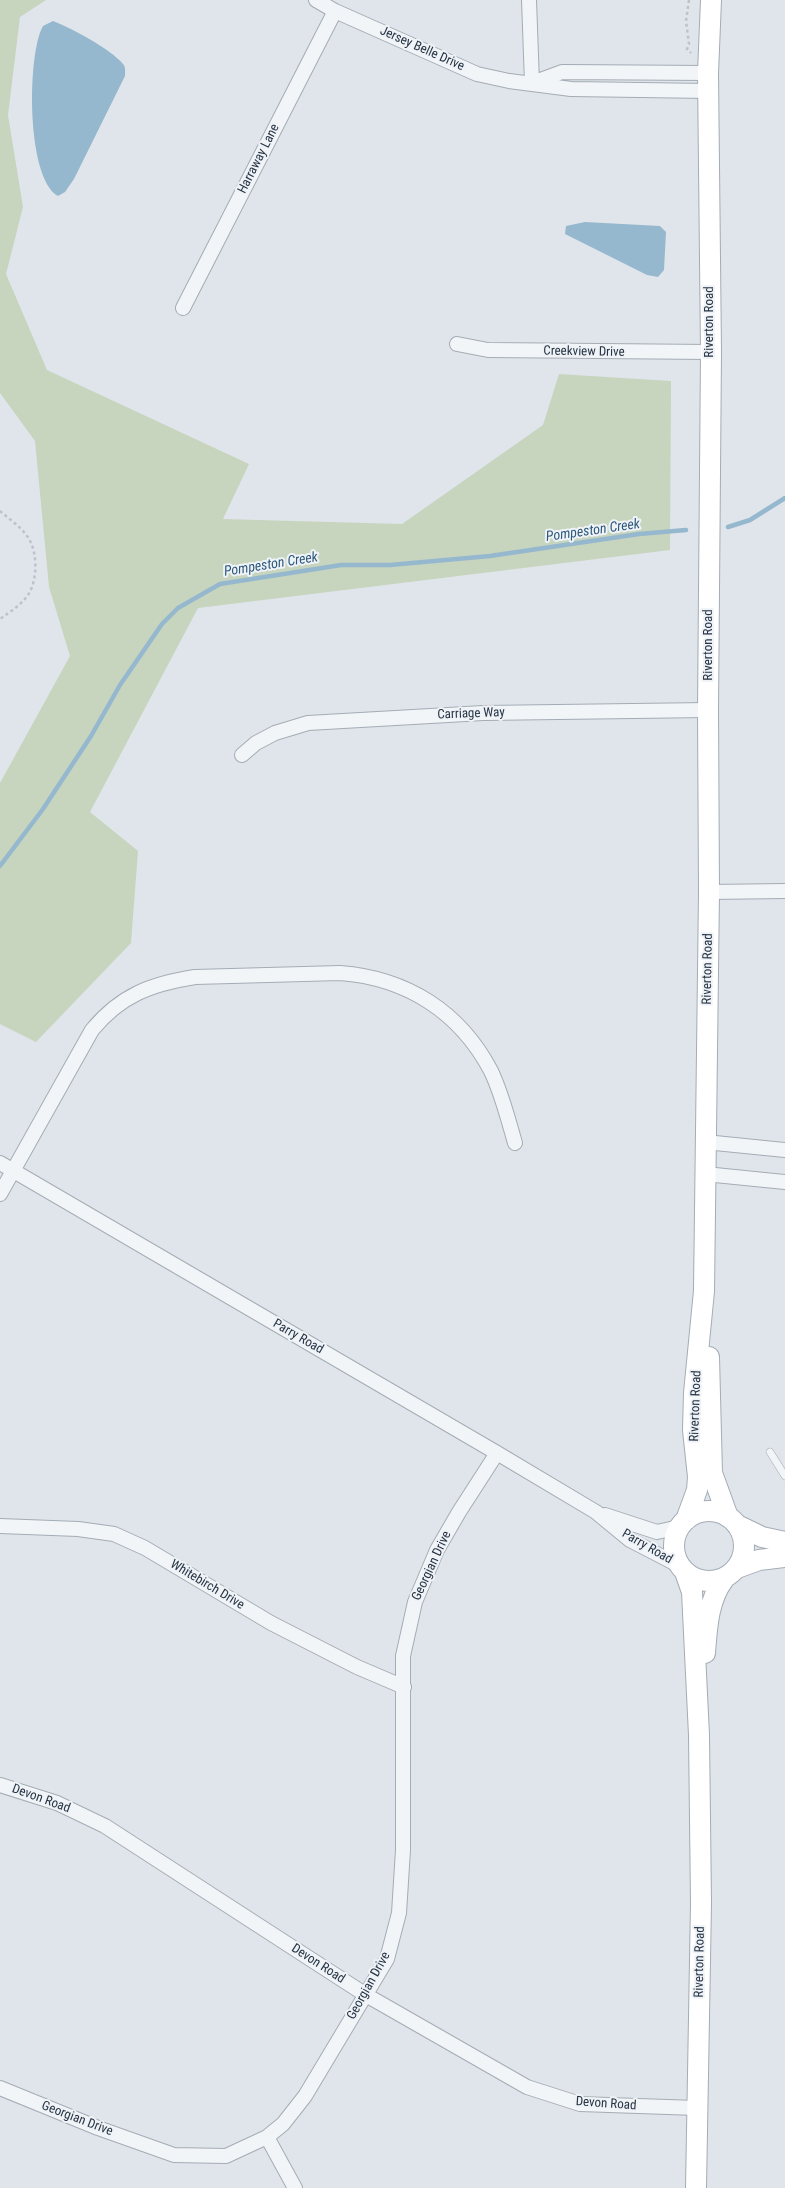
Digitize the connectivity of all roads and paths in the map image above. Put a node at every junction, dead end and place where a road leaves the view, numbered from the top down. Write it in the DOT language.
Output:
graph roads {
  1 [pos="316,0"];
  2 [pos="529,0"];
  3 [pos="711,0"];
  4 [pos="335,10"];
  5 [pos="708,82"];
  6 [pos="532,83"];
  7 [pos="183,308"];
  8 [pos="457,344"];
  9 [pos="711,352"];
  10 [pos="0,511"];
  11 [pos="0,619"];
  12 [pos="708,710"];
  13 [pos="242,755"];
  14 [pos="785,891"];
  15 [pos="709,892"];
  16 [pos="705,1142"];
  17 [pos="515,1143"];
  18 [pos="785,1150"];
  19 [pos="0,1163"];
  20 [pos="14,1171"];
  21 [pos="705,1174"];
  22 [pos="785,1182"];
  23 [pos="0,1194"];
  24 [pos="704,1291"];
  25 [pos="770,1452"];
  26 [pos="497,1453"];
  27 [pos="785,1476"];
  28 [pos="596,1512"];
  29 [pos="732,1521"];
  30 [pos="682,1524"];
  31 [pos="0,1526"];
  32 [pos="785,1542"];
  33 [pos="785,1557"];
  34 [pos="682,1569"];
  35 [pos="730,1573"];
  36 [pos="404,1687"];
  37 [pos="699,1735"];
  38 [pos="0,1785"];
  39 [pos="366,1995"];
  40 [pos="0,2088"];
  41 [pos="697,2108"];
  42 [pos="267,2137"];
  43 [pos="295,2188"];
  44 [pos="696,2188"];
  1 -- 4 [label="street, Jersey Belle Drive"];
  2 -- 6 [label="street"];
  3 -- 5 [label="main road, Riverton Road"];
  4 -- 6 [label="street, Jersey Belle Drive"];
  4 -- 7 [label="street, Harraway Lane"];
  5 -- 6 [label="street, Jersey Belle Drive"];
  5 -- 6 [label="street, Jersey Belle Drive"];
  5 -- 9 [label="main road, Riverton Road"];
  8 -- 9 [label="street, Creekview Drive"];
  9 -- 12 [label="main road, Riverton Road"];
  10 -- 11 [label="path"];
  12 -- 13 [label="street, Carriage Way"];
  12 -- 15 [label="main road, Riverton Road"];
  14 -- 15 [label="street"];
  15 -- 16 [label="main road, Riverton Road"];
  16 -- 18 [label="street"];
  16 -- 21 [label="main road, Riverton Road"];
  17 -- 20 [label="street"];
  19 -- 20 [label="street, Parry Road"];
  20 -- 23 [label="street"];
  20 -- 26 [label="street, Parry Road"];
  21 -- 22 [label="street"];
  21 -- 24 [label="main road, Riverton Road"];
  24 -- 29 [label="main road, Riverton Road"];
  24 -- 30 [label="main road, Riverton Road"];
  25 -- 27 [label="lane"];
  26 -- 28 [label="street, Parry Road"];
  26 -- 36 [label="street, Georgian Drive"];
  28 -- 30 [label="street, Parry Road"];
  28 -- 34 [label="street, Parry Road"];
  29 -- 30 [label="main road"];
  29 -- 32 [label="main road"];
  29 -- 35 [label="main road"];
  30 -- 34 [label="main road"];
  31 -- 36 [label="street, Whitebirch Drive"];
  33 -- 35 [label="main road"];
  34 -- 35 [label="main road"];
  34 -- 37 [label="main road, Riverton Road"];
  35 -- 37 [label="main road, Riverton Road"];
  36 -- 39 [label="street, Georgian Drive"];
  37 -- 41 [label="main road, Riverton Road"];
  38 -- 39 [label="street, Devon Road"];
  39 -- 41 [label="street, Devon Road"];
  39 -- 42 [label="street, Georgian Drive"];
  40 -- 42 [label="street, Georgian Drive"];
  41 -- 44 [label="main road, Riverton Road"];
  42 -- 43 [label="street"];
}
